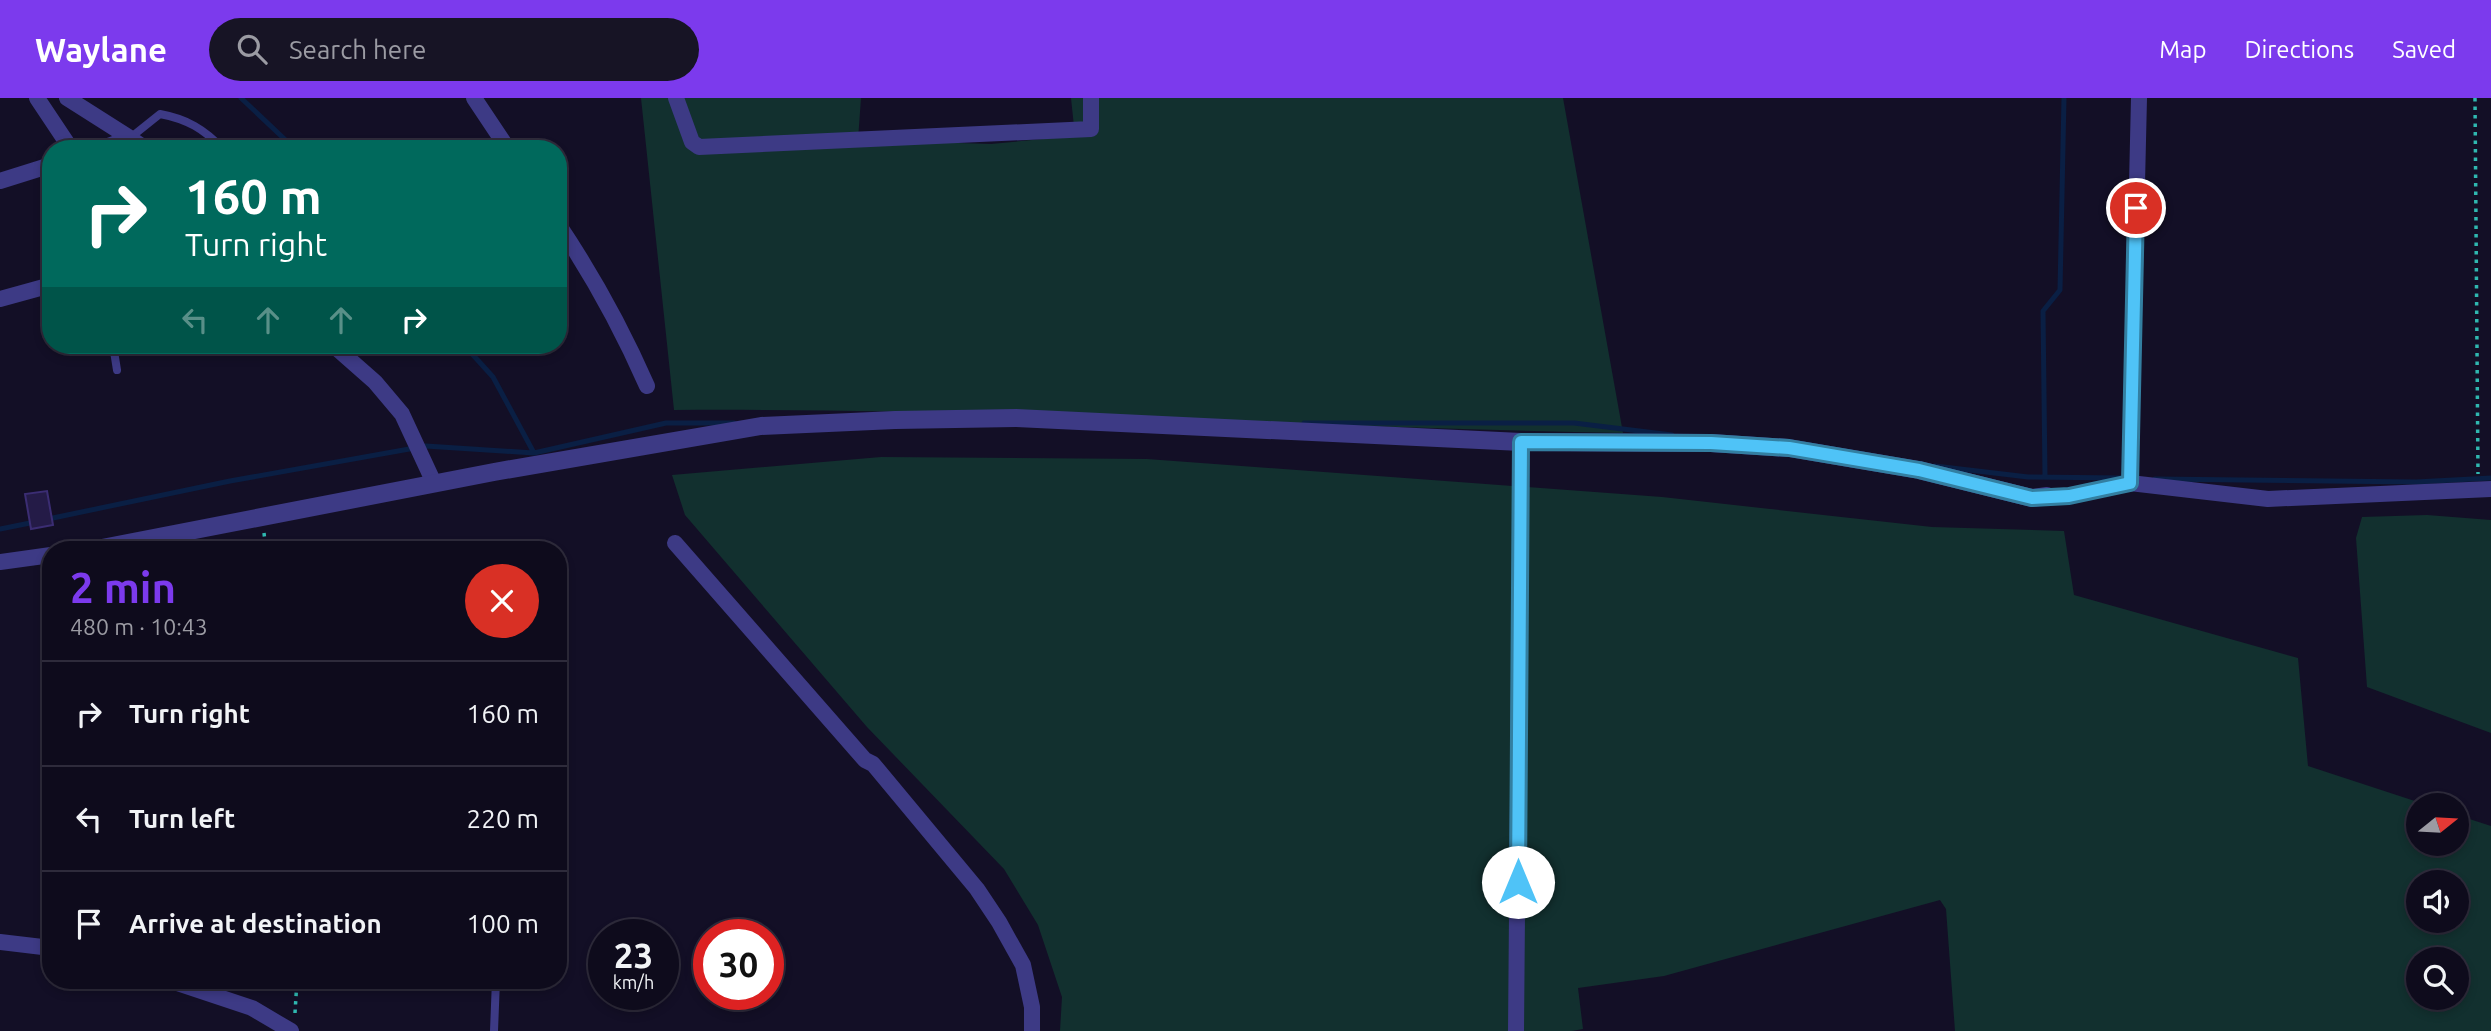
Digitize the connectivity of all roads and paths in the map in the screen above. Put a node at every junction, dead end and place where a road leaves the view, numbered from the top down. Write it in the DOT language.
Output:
graph roads {
  1 [pos="37,98"];
  2 [pos="67,98"];
  3 [pos="474,98"];
  4 [pos="676,98"];
  5 [pos="1091,98"];
  6 [pos="2139,98"];
  7 [pos="2475,98"];
  8 [pos="131,138"];
  9 [pos="65,140"];
  10 [pos="125,140"];
  11 [pos="134,140"];
  12 [pos="215,140"];
  13 [pos="502,140"];
  14 [pos="42,168"];
  15 [pos="0,181"];
  16 [pos="567,237"];
  17 [pos="42,287"];
  18 [pos="0,299"];
  19 [pos="114,354"];
  20 [pos="343,354"];
  21 [pos="117,370"];
  22 [pos="648,386"];
  23 [pos="1521,442"];
  24 [pos="434,483"];
  25 [pos="2130,483"];
  26 [pos="2485,489"];
  27 [pos="2047,496"];
  28 [pos="139,541"];
  29 [pos="675,543"];
  30 [pos="42,556"];
  31 [pos="0,562"];
  32 [pos="0,942"];
  33 [pos="42,946"];
  34 [pos="195,989"];
  35 [pos="296,989"];
  36 [pos="496,989"];
  37 [pos="293,1025"];
  38 [pos="494,1031"];
  39 [pos="1032,1031"];
  40 [pos="1516,1031"];
  1 -- 9 [label="street"];
  2 -- 8 [label="street"];
  3 -- 13 [label="street"];
  4 -- 5 [label="street"];
  6 -- 25 [label="street"];
  7 -- 26 [label="path"];
  8 -- 10 [label="street"];
  8 -- 11 [label="street"];
  8 -- 12 [label="lane"];
  14 -- 15 [label="street"];
  16 -- 22 [label="street"];
  17 -- 18 [label="street"];
  19 -- 21 [label="lane"];
  20 -- 24 [label="street"];
  23 -- 24 [label="street"];
  23 -- 27 [label="street"];
  23 -- 40 [label="street"];
  24 -- 28 [label="street"];
  25 -- 26 [label="street"];
  25 -- 27 [label="street"];
  29 -- 39 [label="street"];
  30 -- 31 [label="street"];
  32 -- 33 [label="street"];
  34 -- 37 [label="street"];
  35 -- 37 [label="path"];
  36 -- 38 [label="lane"];
}
